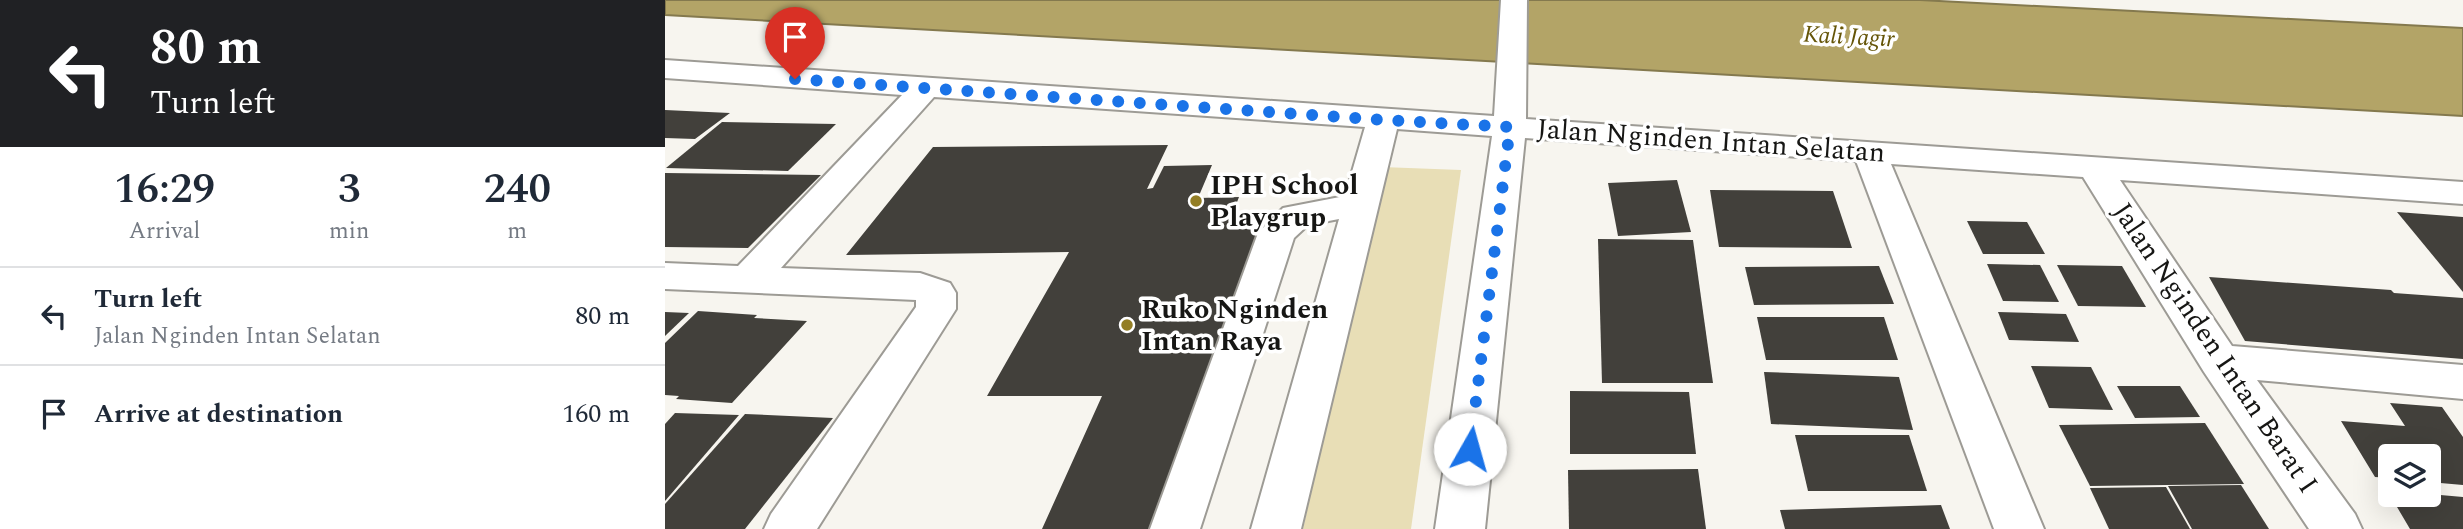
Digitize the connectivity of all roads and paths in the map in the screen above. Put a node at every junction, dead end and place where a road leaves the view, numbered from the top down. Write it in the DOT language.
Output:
graph roads {
  1 [pos="1514,0"];
  2 [pos="665,69"];
  3 [pos="925,88"];
  4 [pos="1511,112"];
  5 [pos="1383,120"];
  6 [pos="1870,153"];
  7 [pos="2094,167"];
  8 [pos="2463,193"];
  9 [pos="1361,204"];
  10 [pos="665,276"];
  11 [pos="748,279"];
  12 [pos="2219,361"];
  13 [pos="2463,382"];
  14 [pos="789,529"];
  15 [pos="1175,529"];
  16 [pos="1276,529"];
  17 [pos="1460,529"];
  18 [pos="2019,529"];
  19 [pos="2337,529"];
  1 -- 4 [label="street"];
  2 -- 3 [label="street, Jalan Nginden Intan Selatan"];
  3 -- 5 [label="street, Jalan Nginden Intan Selatan"];
  3 -- 11 [label="street"];
  4 -- 5 [label="street, Jalan Nginden Intan Selatan"];
  4 -- 6 [label="street, Jalan Nginden Intan Selatan"];
  4 -- 17 [label="street"];
  5 -- 9 [label="street"];
  6 -- 7 [label="street, Jalan Nginden Intan Selatan"];
  6 -- 18 [label="street"];
  7 -- 8 [label="street, Jalan Nginden Intan Selatan"];
  7 -- 12 [label="street, Jalan Nginden Intan Barat I"];
  9 -- 15 [label="street"];
  9 -- 16 [label="street"];
  10 -- 11 [label="street"];
  11 -- 14 [label="street"];
  12 -- 13 [label="street"];
  12 -- 19 [label="street, Jalan Nginden Intan Barat I"];
}
